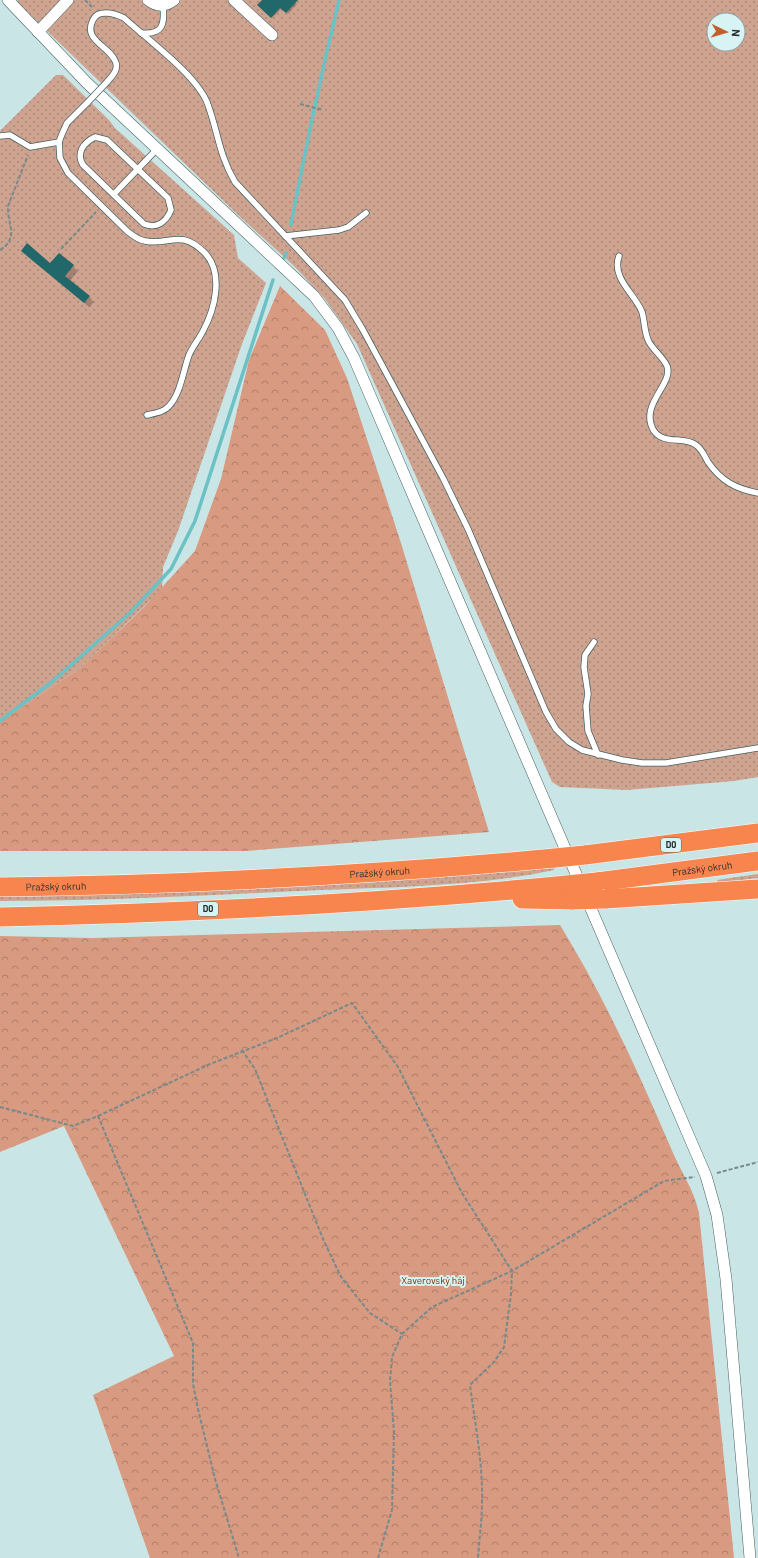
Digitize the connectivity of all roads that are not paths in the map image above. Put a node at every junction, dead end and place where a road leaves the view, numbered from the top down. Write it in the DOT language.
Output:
graph roads {
  1 [pos="8,0"];
  2 [pos="68,0"];
  3 [pos="148,0"];
  4 [pos="174,0"];
  5 [pos="234,0"];
  6 [pos="163,6"];
  7 [pos="38,32"];
  8 [pos="140,33"];
  9 [pos="272,35"];
  10 [pos="0,136"];
  11 [pos="59,142"];
  12 [pos="157,149"];
  13 [pos="137,170"];
  14 [pos="114,194"];
  15 [pos="366,213"];
  16 [pos="285,236"];
  17 [pos="619,256"];
  18 [pos="147,415"];
  19 [pos="758,493"];
  20 [pos="594,642"];
  21 [pos="758,748"];
  22 [pos="598,755"];
  23 [pos="757,833"];
  24 [pos="758,862"];
  25 [pos="758,885"];
  26 [pos="0,887"];
  27 [pos="758,889"];
  28 [pos="570,892"];
  29 [pos="605,899"];
  30 [pos="0,917"];
  31 [pos="750,1558"];
  1 -- 7 [label="street"];
  2 -- 7 [label="street"];
  3 -- 6 [label="street"];
  4 -- 6 [label="street"];
  5 -- 9 [label="street"];
  6 -- 8 [label="lane"];
  7 -- 12 [label="street"];
  8 -- 11 [label="lane, bridge"];
  8 -- 16 [label="lane"];
  10 -- 11 [label="lane"];
  11 -- 18 [label="lane"];
  12 -- 13 [label="lane"];
  12 -- 31 [label="street"];
  13 -- 14 [label="lane"];
  13 -- 14 [label="lane"];
  13 -- 14 [label="lane"];
  15 -- 16 [label="lane"];
  16 -- 22 [label="lane"];
  17 -- 19 [label="lane"];
  20 -- 22 [label="lane"];
  21 -- 22 [label="lane"];
  23 -- 26 [label="highway, Pražský okruh / D0, bridge"];
  24 -- 28 [label="highway, Pražský okruh / D0, bridge"];
  25 -- 29 [label="lane"];
  27 -- 29 [label="highway"];
  28 -- 29 [label="highway, bridge"];
  28 -- 30 [label="highway, Pražský okruh / D0"];
}
